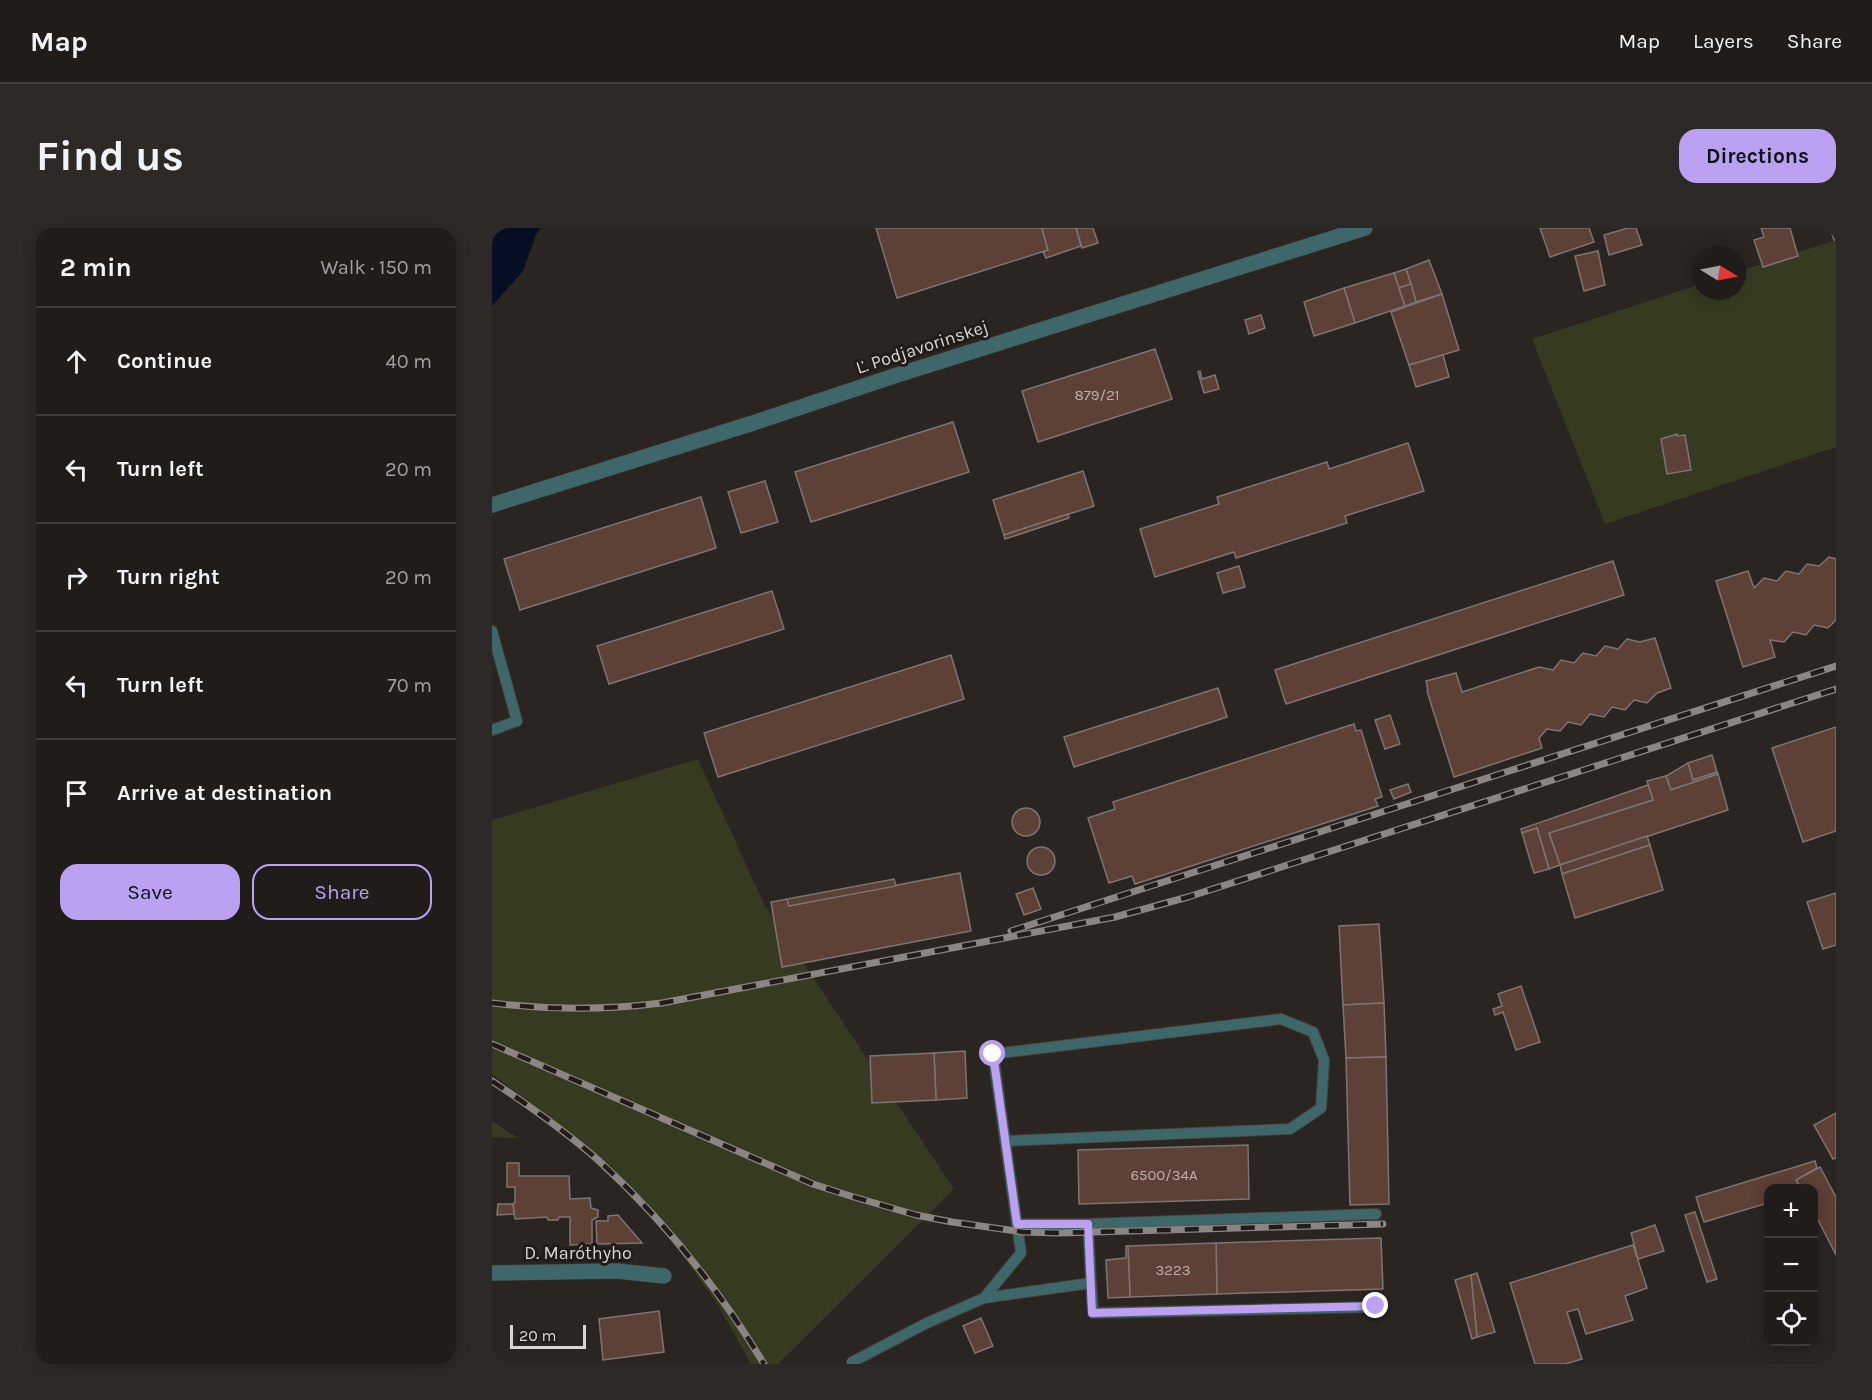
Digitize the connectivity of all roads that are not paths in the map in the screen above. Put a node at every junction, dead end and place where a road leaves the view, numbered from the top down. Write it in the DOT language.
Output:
graph roads {
  1 [pos="1365,228"];
  2 [pos="492,505"];
  3 [pos="492,632"];
  4 [pos="492,730"];
  5 [pos="1005,1141"];
  6 [pos="1376,1214"];
  7 [pos="1017,1224"];
  8 [pos="1088,1224"];
  9 [pos="492,1273"];
  10 [pos="664,1276"];
  11 [pos="1090,1283"];
  12 [pos="984,1298"];
  13 [pos="1376,1306"];
  14 [pos="853,1364"];
  1 -- 2 [label="street, Ľ. Podjavorinskej"];
  3 -- 4 [label="lane"];
  5 -- 5 [label="lane"];
  5 -- 7 [label="lane"];
  6 -- 8 [label="lane"];
  7 -- 8 [label="lane"];
  7 -- 12 [label="lane"];
  8 -- 11 [label="lane"];
  9 -- 10 [label="street, D. Maróthyho"];
  11 -- 12 [label="lane"];
  11 -- 13 [label="lane"];
  12 -- 14 [label="lane"];
}
